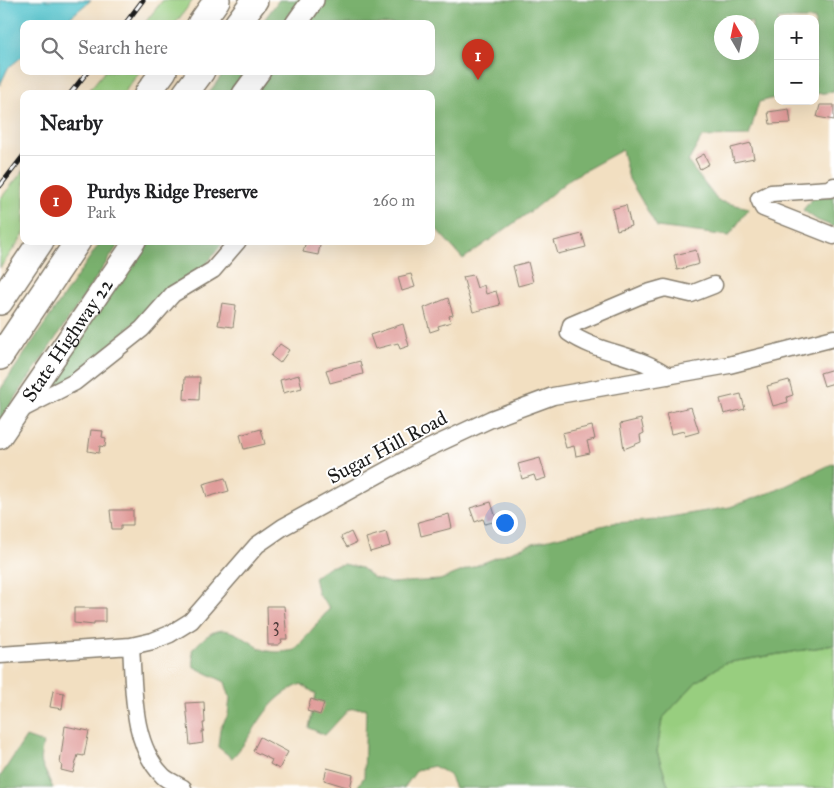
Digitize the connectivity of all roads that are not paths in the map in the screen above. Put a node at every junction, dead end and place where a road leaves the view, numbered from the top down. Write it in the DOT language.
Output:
graph roads {
  1 [pos="217,0"];
  2 [pos="255,0"];
  3 [pos="313,0"];
  4 [pos="203,20"];
  5 [pos="241,20"];
  6 [pos="299,20"];
  7 [pos="161,75"];
  8 [pos="199,75"];
  9 [pos="257,75"];
  10 [pos="150,90"];
  11 [pos="188,90"];
  12 [pos="246,90"];
  13 [pos="834,186"];
  14 [pos="834,236"];
  15 [pos="38,245"];
  16 [pos="75,245"];
  17 [pos="132,245"];
  18 [pos="235,245"];
  19 [pos="714,285"];
  20 [pos="0,302"];
  21 [pos="834,338"];
  22 [pos="0,357"];
  23 [pos="668,376"];
  24 [pos="18,412"];
  25 [pos="0,438"];
  26 [pos="131,646"];
  27 [pos="0,655"];
  28 [pos="183,788"];
  1 -- 4 [label="highway"];
  2 -- 5 [label="highway"];
  3 -- 6 [label="main road"];
  7 -- 10 [label="highway"];
  8 -- 11 [label="highway"];
  9 -- 12 [label="main road"];
  13 -- 14 [label="street"];
  15 -- 20 [label="highway"];
  16 -- 22 [label="highway"];
  17 -- 24 [label="main road, State Highway 22"];
  18 -- 24 [label="street"];
  19 -- 23 [label="street"];
  21 -- 23 [label="street, Sugar Hill Road"];
  23 -- 26 [label="street, Sugar Hill Road"];
  24 -- 25 [label="main road, State Highway 22"];
  26 -- 27 [label="street, Sugar Hill Road"];
  26 -- 28 [label="street"];
}
